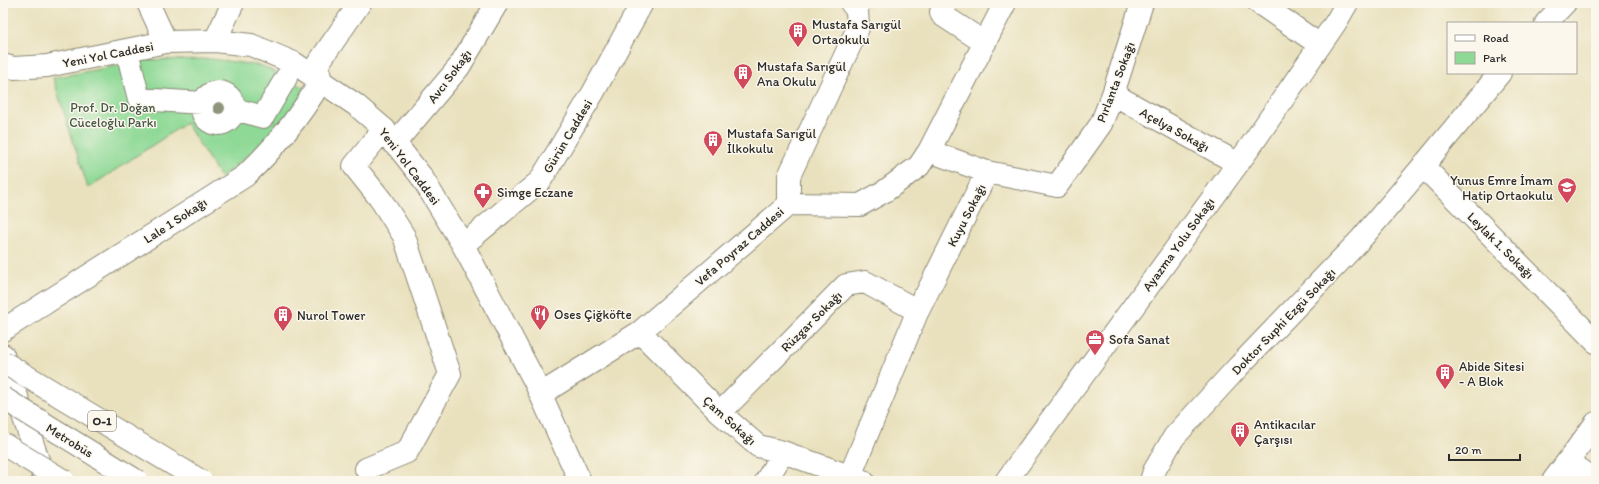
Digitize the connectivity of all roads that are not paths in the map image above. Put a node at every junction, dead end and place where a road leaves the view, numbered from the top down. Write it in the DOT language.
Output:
graph roads {
  1 [pos="148,3"];
  2 [pos="233,3"];
  3 [pos="360,3"];
  4 [pos="497,3"];
  5 [pos="642,3"];
  6 [pos="850,3"];
  7 [pos="946,3"];
  8 [pos="1005,3"];
  9 [pos="1142,3"];
  10 [pos="1259,3"];
  11 [pos="1347,3"];
  12 [pos="1565,3"];
  13 [pos="1547,22"];
  14 [pos="215,41"];
  15 [pos="166,42"];
  16 [pos="985,43"];
  17 [pos="1320,45"];
  18 [pos="130,63"];
  19 [pos="3,65"];
  20 [pos="1499,74"];
  21 [pos="286,78"];
  22 [pos="321,81"];
  23 [pos="1113,94"];
  24 [pos="389,136"];
  25 [pos="929,151"];
  26 [pos="1237,163"];
  27 [pos="1423,166"];
  28 [pos="987,172"];
  29 [pos="788,204"];
  30 [pos="463,245"];
  31 [pos="918,311"];
  32 [pos="3,330"];
  33 [pos="640,332"];
  34 [pos="1596,342"];
  35 [pos="3,354"];
  36 [pos="3,362"];
  37 [pos="541,394"];
  38 [pos="3,398"];
  39 [pos="720,413"];
  40 [pos="1596,422"];
  41 [pos="3,444"];
  42 [pos="783,452"];
  43 [pos="1568,461"];
  44 [pos="366,469"];
  45 [pos="857,479"];
  46 [pos="45,481"];
  47 [pos="64,481"];
  48 [pos="137,481"];
  49 [pos="201,481"];
  50 [pos="580,481"];
  51 [pos="766,481"];
  52 [pos="1006,481"];
  53 [pos="1151,481"];
  54 [pos="1553,481"];
  55 [pos="1596,481"];
  1 -- 15 [label="main road"];
  2 -- 14 [label="main road"];
  3 -- 22 [label="main road"];
  4 -- 24 [label="main road, Avcı Sokağı"];
  5 -- 30 [label="main road, Gürün Caddesi"];
  6 -- 29 [label="main road"];
  7 -- 16 [label="main road"];
  8 -- 16 [label="main road, Vefa Poyraz Caddesi"];
  9 -- 23 [label="main road, Pırlanta Sokağı"];
  10 -- 17 [label="main road"];
  11 -- 17 [label="main road, Ayazma Yolu Sokağı"];
  12 -- 13 [label="main road"];
  14 -- 15 [label="main road, Yeni Yol Caddesi"];
  14 -- 22 [label="main road, Yeni Yol Caddesi"];
  15 -- 19 [label="main road, Yeni Yol Caddesi"];
  16 -- 25 [label="main road, Vefa Poyraz Caddesi"];
  17 -- 26 [label="main road, Ayazma Yolu Sokağı"];
  18 -- 21 [label="main road"];
  20 -- 27 [label="main road"];
  22 -- 24 [label="main road, Yeni Yol Caddesi"];
  22 -- 32 [label="main road, Lale 1 Sokağı"];
  23 -- 26 [label="main road, Açelya Sokağı"];
  23 -- 28 [label="main road, Pırlanta Sokağı"];
  24 -- 30 [label="main road, Yeni Yol Caddesi"];
  24 -- 44 [label="main road, Avcı Sokağı"];
  25 -- 28 [label="main road, Pırlanta Sokağı"];
  25 -- 29 [label="main road, Vefa Poyraz Caddesi"];
  26 -- 52 [label="main road, Ayazma Yolu Sokağı"];
  27 -- 34 [label="main road, Leylak 1. Sokağı"];
  27 -- 53 [label="main road, Doktor Suphi Ezgü Sokağı"];
  28 -- 31 [label="main road, Kuyu Sokağı"];
  29 -- 33 [label="main road, Vefa Poyraz Caddesi"];
  30 -- 37 [label="main road, Yeni Yol Caddesi"];
  31 -- 39 [label="main road, Rüzgar Sokağı"];
  31 -- 45 [label="main road, Kuyu Sokağı"];
  33 -- 37 [label="main road, Vefa Poyraz Caddesi"];
  33 -- 39 [label="main road, Çam Sokağı"];
  35 -- 46 [label="main road"];
  36 -- 49 [label="main road, O-1, bridge"];
  37 -- 50 [label="main road, Yeni Yol Caddesi"];
  38 -- 48 [label="main road, Metrobüs, bridge"];
  39 -- 42 [label="main road, Çam Sokağı"];
  40 -- 43 [label="main road"];
  41 -- 47 [label="main road, bridge"];
  42 -- 45 [label="main road, Çam Sokağı"];
  42 -- 51 [label="main road"];
  43 -- 54 [label="main road"];
  43 -- 55 [label="main road"];
}
